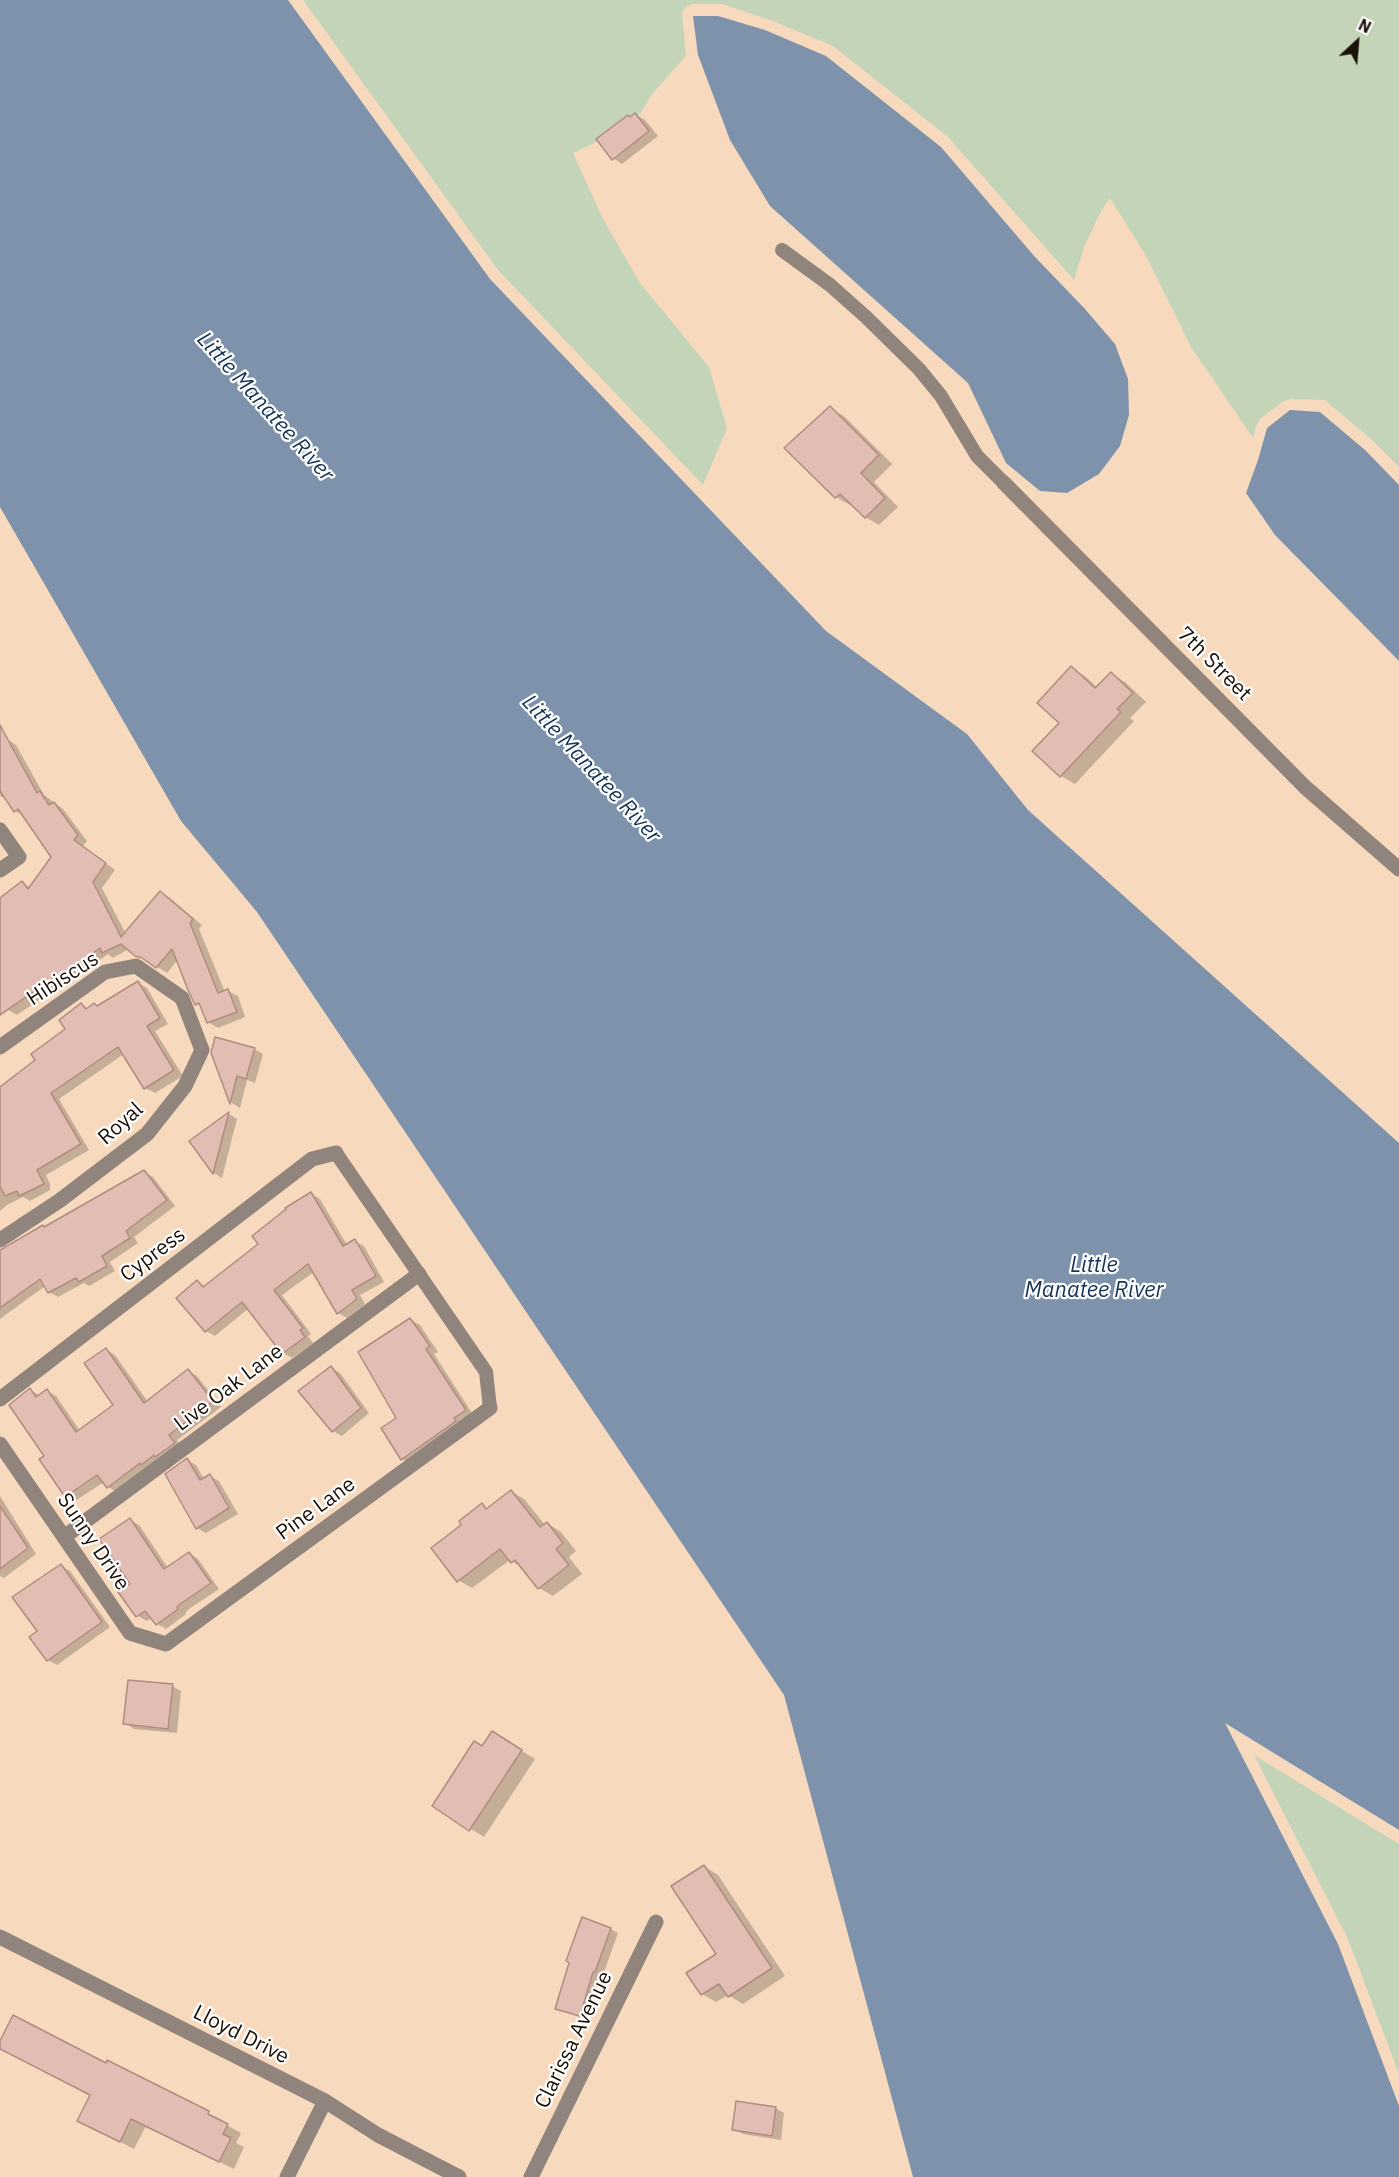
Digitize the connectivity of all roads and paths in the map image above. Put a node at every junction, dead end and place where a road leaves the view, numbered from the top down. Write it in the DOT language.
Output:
graph roads {
  1 [pos="782,250"];
  2 [pos="1004,483"];
  3 [pos="0,830"];
  4 [pos="1399,869"];
  5 [pos="0,870"];
  6 [pos="182,998"];
  7 [pos="0,1047"];
  8 [pos="336,1153"];
  9 [pos="0,1240"];
  10 [pos="419,1274"];
  11 [pos="0,1399"];
  12 [pos="490,1408"];
  13 [pos="0,1444"];
  14 [pos="64,1537"];
  15 [pos="166,1644"];
  16 [pos="656,1922"];
  17 [pos="0,1937"];
  18 [pos="325,2102"];
  19 [pos="287,2177"];
  20 [pos="459,2177"];
  21 [pos="531,2177"];
  1 -- 2 [label="lane"];
  2 -- 4 [label="street, 7th Street"];
  3 -- 5 [label="street"];
  6 -- 7 [label="street, Hibiscus"];
  6 -- 9 [label="street, Royal"];
  8 -- 10 [label="lane"];
  8 -- 11 [label="street, Cypress"];
  10 -- 12 [label="lane"];
  10 -- 14 [label="street, Live Oak Lane"];
  12 -- 15 [label="street, Pine Lane"];
  13 -- 14 [label="street, Sunny Drive"];
  14 -- 15 [label="street, Sunny Drive"];
  16 -- 21 [label="street, Clarissa Avenue"];
  17 -- 18 [label="street, Lloyd Drive"];
  18 -- 19 [label="street"];
  18 -- 20 [label="street, Lloyd Drive"];
}
